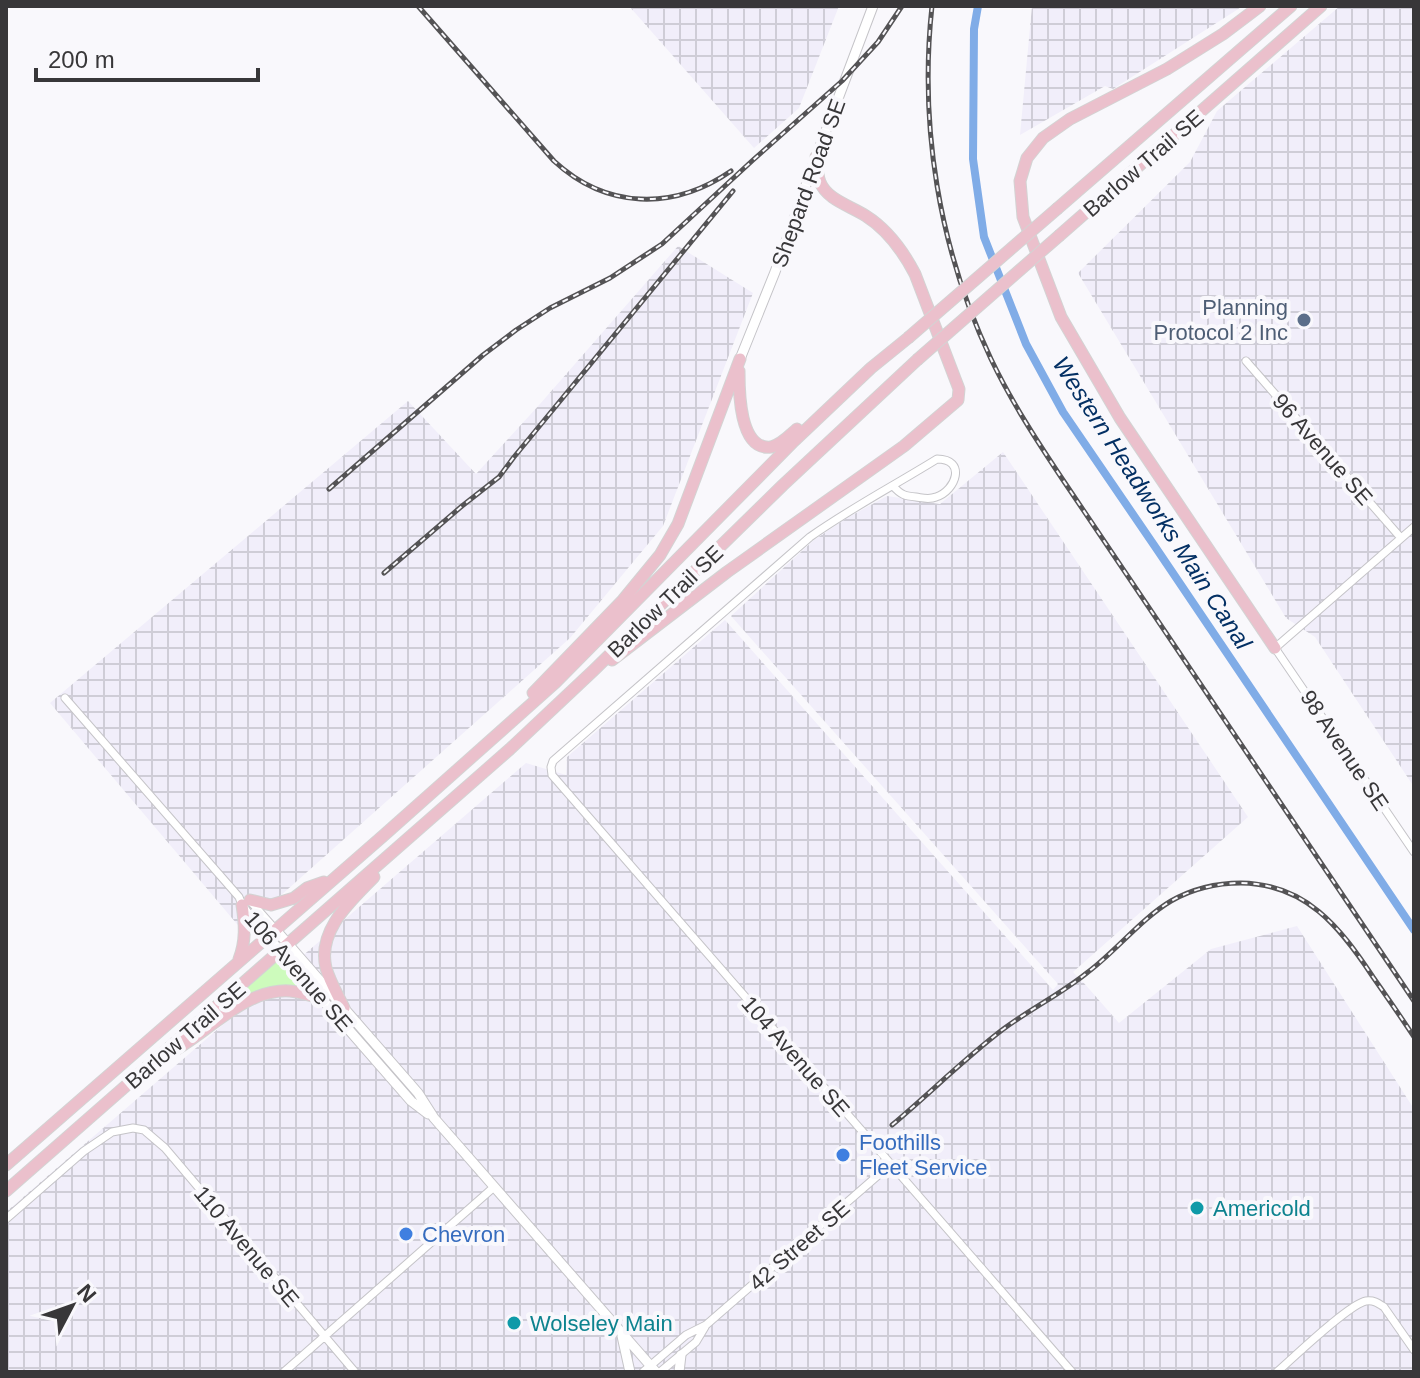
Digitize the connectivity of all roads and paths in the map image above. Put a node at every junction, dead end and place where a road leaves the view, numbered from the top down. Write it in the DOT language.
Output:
graph roads {
  1 [pos="873,6"];
  2 [pos="1260,6"];
  3 [pos="1291,6"];
  4 [pos="1321,6"];
  5 [pos="816,157"];
  6 [pos="740,359"];
  7 [pos="1246,361"];
  8 [pos="847,390"];
  9 [pos="893,486"];
  10 [pos="1414,527"];
  11 [pos="1401,538"];
  12 [pos="1275,648"];
  13 [pos="594,670"];
  14 [pos="65,698"];
  15 [pos="485,745"];
  16 [pos="414,833"];
  17 [pos="1414,852"];
  18 [pos="333,879"];
  19 [pos="243,901"];
  20 [pos="271,933"];
  21 [pos="284,948"];
  22 [pos="237,963"];
  23 [pos="321,998"];
  24 [pos="344,1008"];
  25 [pos="154,1062"];
  26 [pos="434,1118"];
  27 [pos="891,1164"];
  28 [pos="6,1165"];
  29 [pos="494,1187"];
  30 [pos="6,1191"];
  31 [pos="6,1219"];
  32 [pos="706,1325"];
  33 [pos="621,1333"];
  34 [pos="324,1336"];
  35 [pos="1414,1350"];
  36 [pos="681,1355"];
  37 [pos="652,1370"];
  38 [pos="284,1372"];
  39 [pos="355,1372"];
  40 [pos="630,1372"];
  41 [pos="679,1372"];
  42 [pos="1072,1372"];
  43 [pos="1277,1372"];
  1 -- 5 [label="street, Shepard Road SE"];
  2 -- 12 [label="main road"];
  3 -- 8 [label="main road, Barlow Trail SE, bridge"];
  4 -- 13 [label="main road, Barlow Trail SE, bridge"];
  5 -- 6 [label="street, Shepard Road SE"];
  5 -- 13 [label="main road"];
  6 -- 8 [label="main road"];
  6 -- 15 [label="main road"];
  7 -- 11 [label="street, 96 Avenue SE"];
  8 -- 15 [label="main road, Barlow Trail SE"];
  9 -- 9 [label="street"];
  9 -- 27 [label="street, 104 Avenue SE"];
  10 -- 11 [label="street"];
  11 -- 12 [label="street"];
  12 -- 17 [label="street, 98 Avenue SE"];
  13 -- 16 [label="main road, Barlow Trail SE"];
  14 -- 19 [label="street, 106 Avenue SE"];
  15 -- 18 [label="main road, Barlow Trail SE"];
  16 -- 21 [label="main road, Barlow Trail SE"];
  16 -- 24 [label="main road"];
  18 -- 19 [label="main road"];
  18 -- 20 [label="main road, Barlow Trail SE"];
  19 -- 20 [label="street, 106 Avenue SE"];
  19 -- 22 [label="main road"];
  20 -- 21 [label="street, 106 Avenue SE"];
  20 -- 22 [label="main road, Barlow Trail SE"];
  21 -- 23 [label="street, 106 Avenue SE"];
  21 -- 24 [label="street, 106 Avenue SE"];
  21 -- 25 [label="main road, Barlow Trail SE"];
  22 -- 28 [label="main road, Barlow Trail SE"];
  23 -- 25 [label="main road"];
  23 -- 26 [label="street, 106 Avenue SE"];
  24 -- 26 [label="street, 106 Avenue SE"];
  25 -- 30 [label="main road, Barlow Trail SE"];
  26 -- 29 [label="street, 106 Avenue SE"];
  27 -- 32 [label="street, 42 Street SE"];
  27 -- 42 [label="street, 104 Avenue SE"];
  29 -- 33 [label="street, 106 Avenue SE"];
  29 -- 34 [label="street"];
  31 -- 34 [label="street, 110 Avenue SE"];
  32 -- 36 [label="street, 42 Street SE"];
  32 -- 37 [label="street, 42 Street SE"];
  33 -- 37 [label="street, 106 Avenue SE"];
  33 -- 40 [label="street"];
  34 -- 38 [label="street"];
  34 -- 39 [label="street, 110 Avenue SE"];
  35 -- 43 [label="street"];
  36 -- 37 [label="street, 42 Street SE"];
  36 -- 41 [label="street"];
}
